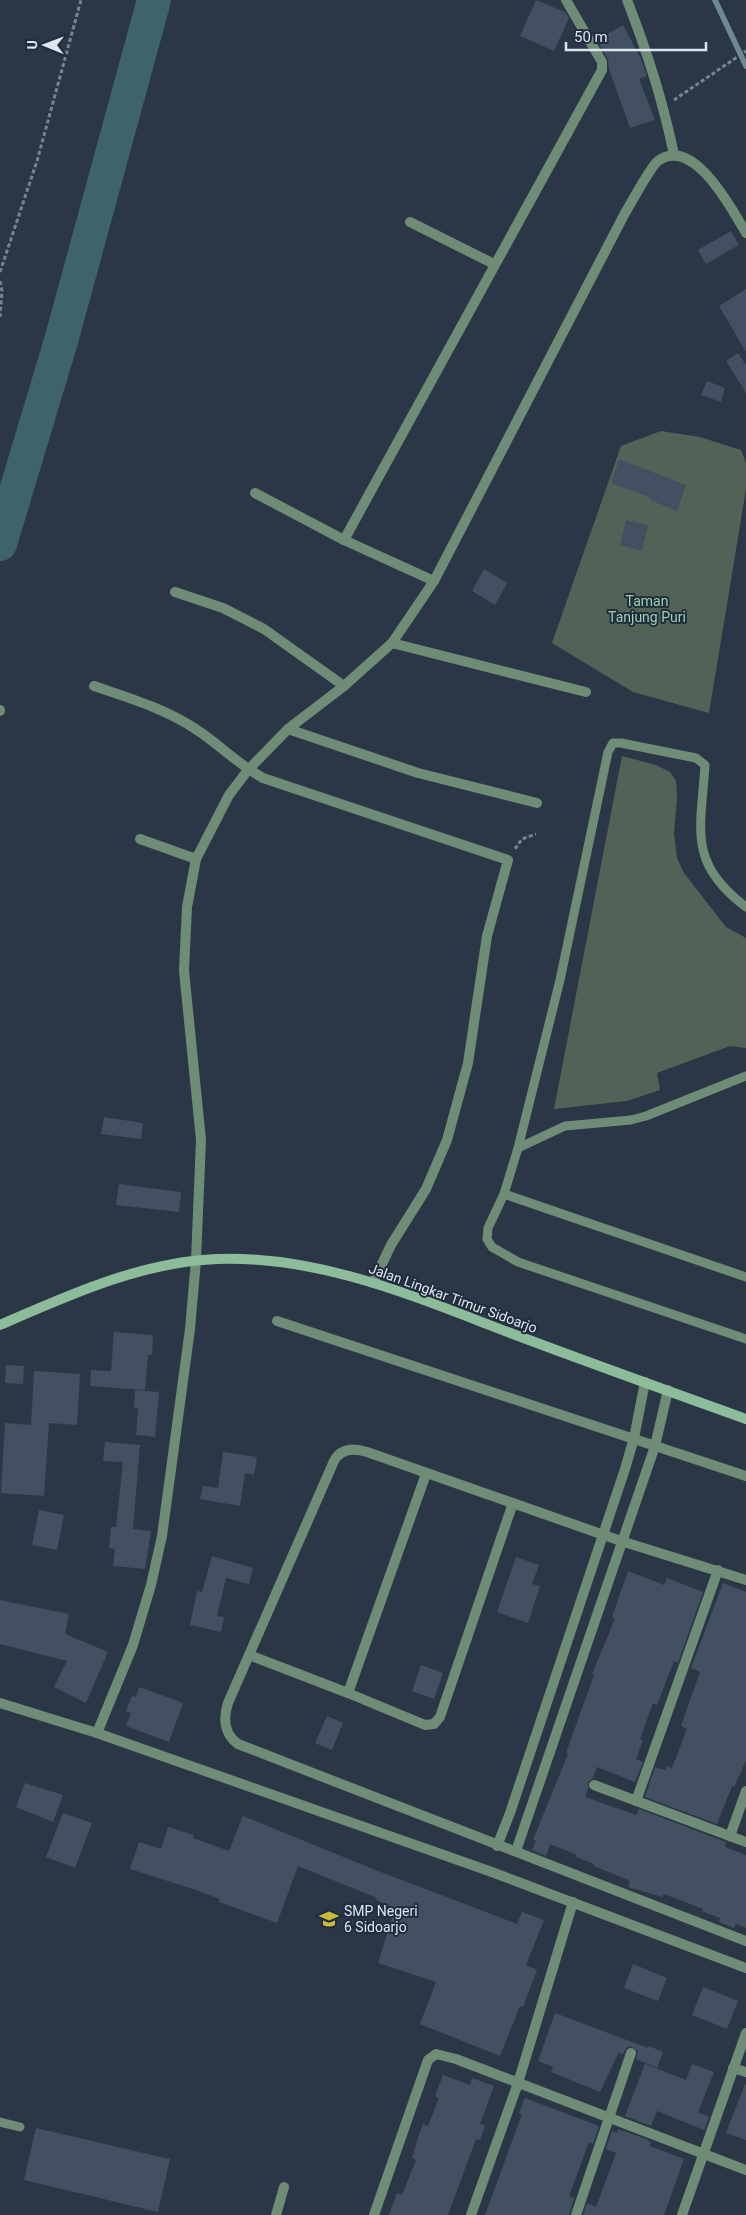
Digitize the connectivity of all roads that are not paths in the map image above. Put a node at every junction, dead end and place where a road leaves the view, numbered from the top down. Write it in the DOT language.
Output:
graph roads {
  1 [pos="566,0"];
  2 [pos="627,0"];
  3 [pos="674,155"];
  4 [pos="410,222"];
  5 [pos="746,233"];
  6 [pos="494,264"];
  7 [pos="254,493"];
  8 [pos="344,540"];
  9 [pos="434,581"];
  10 [pos="175,592"];
  11 [pos="392,643"];
  12 [pos="94,686"];
  13 [pos="344,686"];
  14 [pos="586,692"];
  15 [pos="288,729"];
  16 [pos="248,770"];
  17 [pos="537,803"];
  18 [pos="140,839"];
  19 [pos="196,859"];
  20 [pos="746,906"];
  21 [pos="746,1076"];
  22 [pos="518,1148"];
  23 [pos="504,1194"];
  24 [pos="196,1260"];
  25 [pos="746,1277"];
  26 [pos="373,1283"];
  27 [pos="277,1321"];
  28 [pos="0,1325"];
  29 [pos="746,1339"];
  30 [pos="645,1382"];
  31 [pos="668,1390"];
  32 [pos="746,1419"];
  33 [pos="634,1438"];
  34 [pos="655,1446"];
  35 [pos="426,1474"];
  36 [pos="746,1476"];
  37 [pos="513,1503"];
  38 [pos="602,1533"];
  39 [pos="622,1541"];
  40 [pos="718,1570"];
  41 [pos="746,1580"];
  42 [pos="249,1655"];
  43 [pos="348,1693"];
  44 [pos="549,1695"];
  45 [pos="567,1700"];
  46 [pos="0,1703"];
  47 [pos="97,1733"];
  48 [pos="594,1785"];
  49 [pos="746,1791"];
  50 [pos="636,1801"];
  51 [pos="510,1813"];
  52 [pos="527,1821"];
  53 [pos="730,1836"];
  54 [pos="746,1842"];
  55 [pos="497,1846"];
  56 [pos="516,1851"];
  57 [pos="573,1902"];
  58 [pos="746,1941"];
  59 [pos="746,1968"];
  60 [pos="746,2033"];
  61 [pos="631,2054"];
  62 [pos="734,2068"];
  63 [pos="746,2072"];
  64 [pos="518,2083"];
  65 [pos="608,2118"];
  66 [pos="0,2122"];
  67 [pos="20,2127"];
  68 [pos="703,2152"];
  69 [pos="746,2170"];
  70 [pos="284,2187"];
  71 [pos="276,2215"];
  72 [pos="374,2215"];
  73 [pos="471,2215"];
  74 [pos="576,2215"];
  75 [pos="682,2215"];
  1 -- 6 [label="street"];
  2 -- 3 [label="street"];
  3 -- 5 [label="street"];
  3 -- 9 [label="street"];
  4 -- 6 [label="street"];
  6 -- 8 [label="street"];
  7 -- 8 [label="street"];
  8 -- 9 [label="street"];
  9 -- 11 [label="street"];
  10 -- 13 [label="street"];
  11 -- 13 [label="street"];
  11 -- 14 [label="street"];
  12 -- 16 [label="street"];
  13 -- 15 [label="street"];
  15 -- 16 [label="street"];
  15 -- 17 [label="street"];
  16 -- 19 [label="street"];
  16 -- 26 [label="street"];
  18 -- 19 [label="street"];
  19 -- 24 [label="street"];
  20 -- 22 [label="lane"];
  21 -- 22 [label="lane"];
  22 -- 23 [label="lane"];
  23 -- 25 [label="lane"];
  23 -- 29 [label="lane"];
  24 -- 26 [label="main road, Jalan Lingkar Timur Sidoarjo"];
  24 -- 28 [label="main road, Jalan Lingkar Timur Sidoarjo"];
  24 -- 47 [label="street"];
  26 -- 30 [label="main road, Jalan Lingkar Timur Sidoarjo"];
  27 -- 33 [label="street"];
  30 -- 31 [label="main road, Jalan Lingkar Timur Sidoarjo"];
  30 -- 33 [label="street"];
  31 -- 32 [label="main road, Jalan Lingkar Timur Sidoarjo"];
  31 -- 34 [label="street"];
  33 -- 34 [label="street"];
  33 -- 38 [label="street"];
  34 -- 36 [label="street"];
  34 -- 39 [label="street"];
  35 -- 37 [label="street"];
  35 -- 42 [label="street"];
  35 -- 43 [label="street"];
  37 -- 38 [label="street"];
  37 -- 43 [label="street"];
  38 -- 39 [label="street"];
  38 -- 44 [label="street"];
  39 -- 40 [label="street"];
  39 -- 45 [label="street"];
  40 -- 41 [label="street"];
  40 -- 50 [label="street"];
  42 -- 43 [label="street"];
  42 -- 55 [label="street"];
  44 -- 45 [label="street"];
  44 -- 51 [label="street"];
  45 -- 52 [label="street"];
  46 -- 47 [label="street"];
  47 -- 57 [label="street"];
  48 -- 50 [label="street"];
  49 -- 53 [label="street"];
  50 -- 53 [label="street"];
  51 -- 52 [label="street"];
  51 -- 55 [label="street"];
  52 -- 56 [label="street"];
  53 -- 54 [label="street"];
  55 -- 56 [label="street"];
  56 -- 58 [label="street"];
  57 -- 59 [label="street"];
  57 -- 64 [label="street"];
  60 -- 62 [label="street"];
  61 -- 65 [label="street"];
  62 -- 63 [label="street"];
  62 -- 68 [label="street"];
  64 -- 65 [label="street"];
  64 -- 72 [label="street"];
  64 -- 73 [label="street"];
  65 -- 68 [label="street"];
  65 -- 74 [label="street"];
  66 -- 67 [label="lane"];
  68 -- 69 [label="street"];
  68 -- 75 [label="street"];
  70 -- 71 [label="street"];
}
